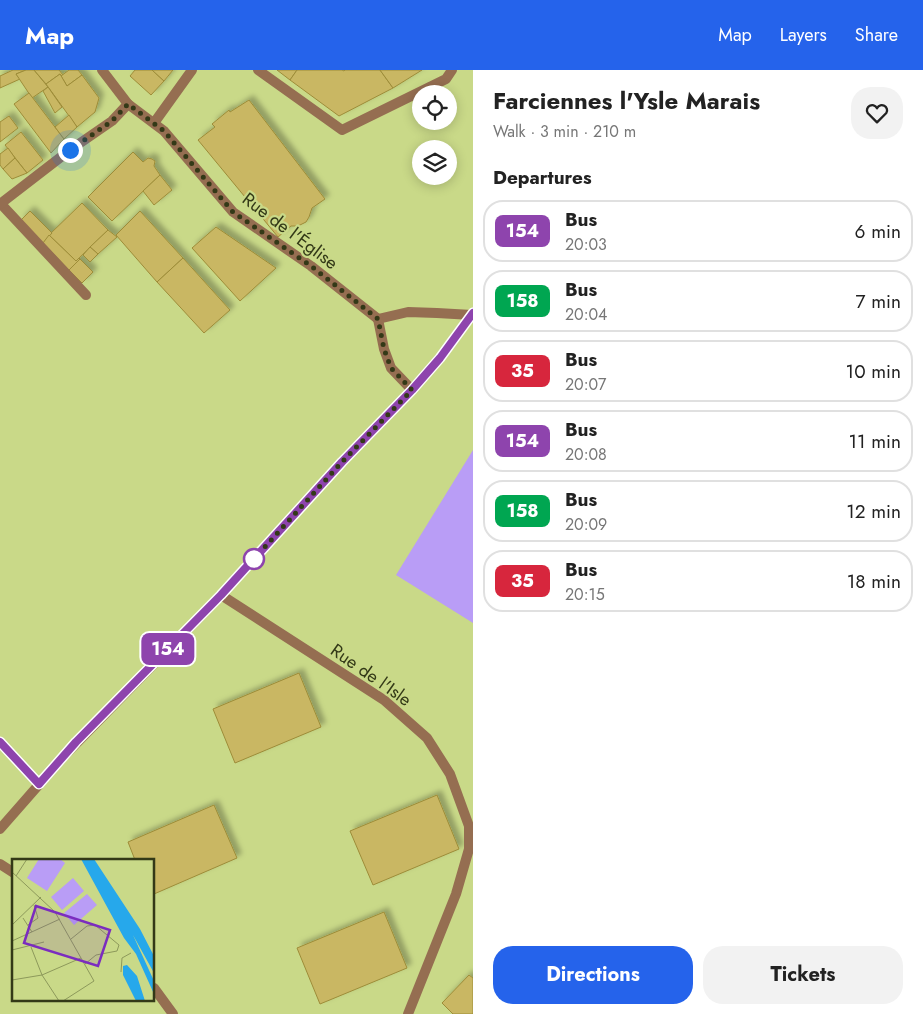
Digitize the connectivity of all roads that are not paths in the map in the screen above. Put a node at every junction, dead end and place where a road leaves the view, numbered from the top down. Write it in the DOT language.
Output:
graph roads {
  1 [pos="102,70"];
  2 [pos="192,70"];
  3 [pos="258,70"];
  4 [pos="452,70"];
  5 [pos="128,104"];
  6 [pos="154,123"];
  7 [pos="0,204"];
  8 [pos="86,296"];
  9 [pos="472,314"];
  10 [pos="378,319"];
  11 [pos="412,390"];
  12 [pos="221,595"];
  13 [pos="0,742"];
  14 [pos="39,784"];
  15 [pos="0,829"];
  16 [pos="0,864"];
  17 [pos="12,872"];
  18 [pos="155,989"];
  19 [pos="173,1014"];
  20 [pos="408,1014"];
  1 -- 5 [label="street, Rue de l'Église"];
  2 -- 6 [label="street"];
  3 -- 4 [label="street"];
  5 -- 6 [label="street, Rue de l'Église"];
  5 -- 7 [label="street"];
  6 -- 10 [label="street, Rue de l'Église"];
  7 -- 8 [label="street"];
  9 -- 10 [label="street"];
  9 -- 11 [label="street"];
  10 -- 11 [label="street"];
  11 -- 12 [label="street"];
  12 -- 14 [label="street"];
  12 -- 20 [label="street, Rue de l'Isle"];
  13 -- 14 [label="street"];
  14 -- 15 [label="street"];
  16 -- 17 [label="street"];
  18 -- 19 [label="street"];
}
